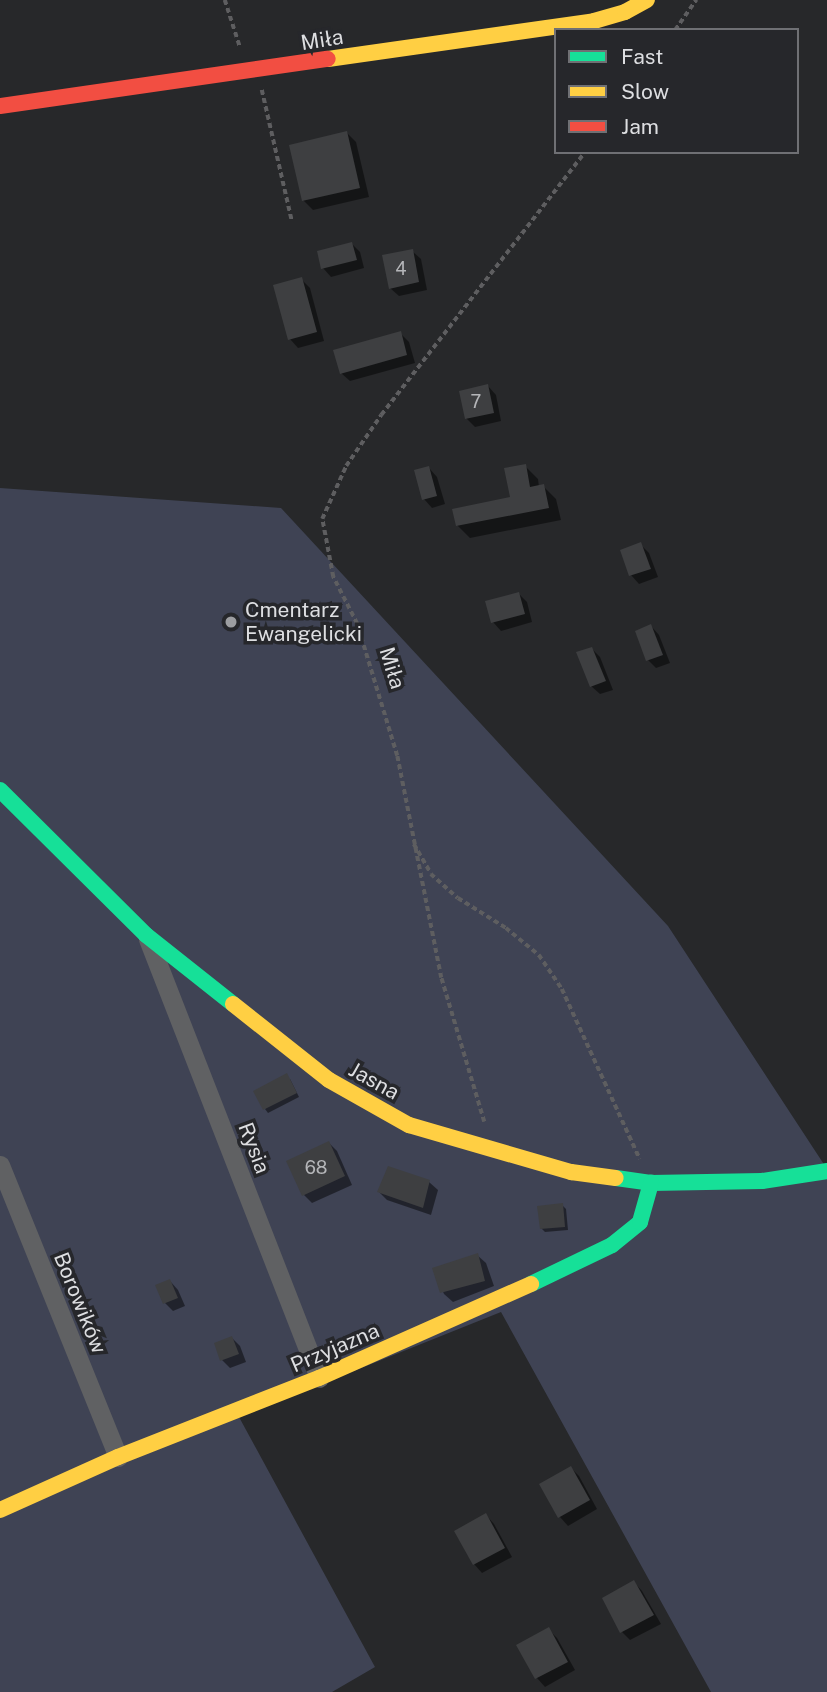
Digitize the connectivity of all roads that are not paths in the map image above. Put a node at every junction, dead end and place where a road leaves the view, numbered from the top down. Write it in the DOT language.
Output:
graph roads {
  1 [pos="647,0"];
  2 [pos="0,106"];
  3 [pos="0,790"];
  4 [pos="146,934"];
  5 [pos="0,1166"];
  6 [pos="827,1171"];
  7 [pos="651,1184"];
  8 [pos="319,1378"];
  9 [pos="118,1457"];
  10 [pos="0,1510"];
  1 -- 2 [label="street, Miła"];
  3 -- 4 [label="street, Jasna"];
  4 -- 7 [label="street, Jasna"];
  4 -- 8 [label="street, Rysia"];
  5 -- 9 [label="street, Borowików"];
  6 -- 7 [label="street, Jasna"];
  7 -- 8 [label="street, Przyjazna"];
  8 -- 9 [label="street, Przyjazna"];
  9 -- 10 [label="street, Przyjazna"];
}
